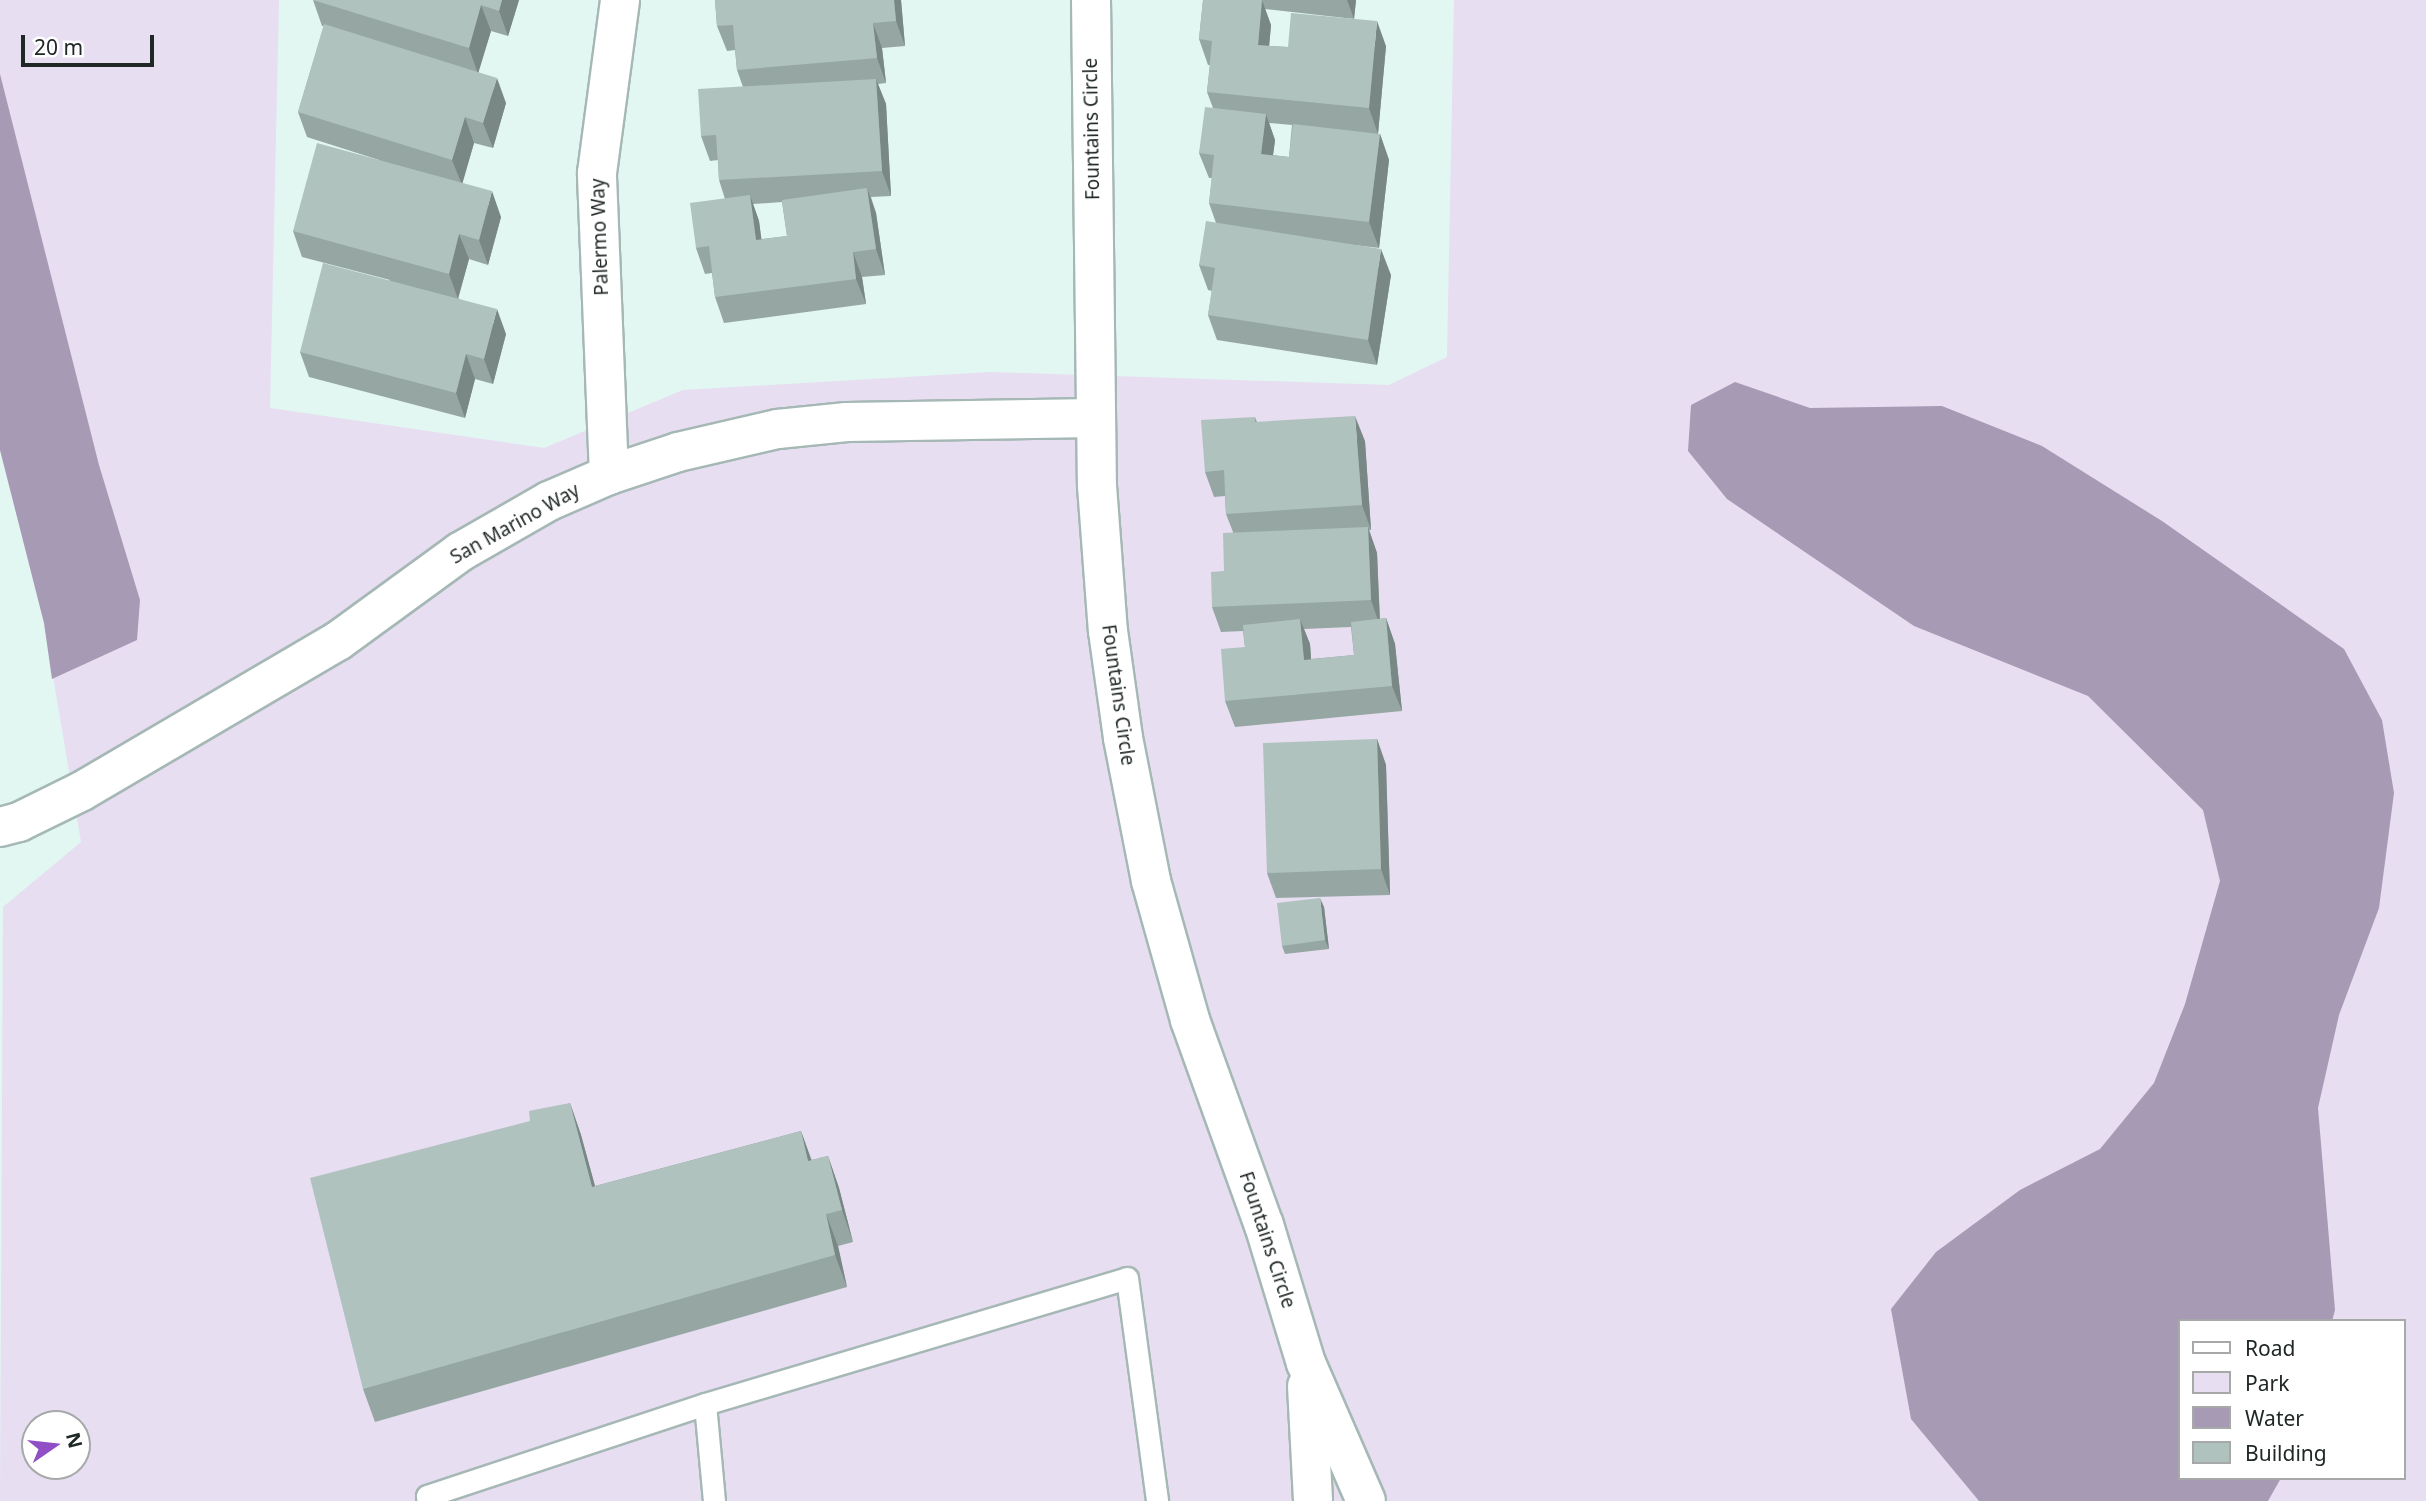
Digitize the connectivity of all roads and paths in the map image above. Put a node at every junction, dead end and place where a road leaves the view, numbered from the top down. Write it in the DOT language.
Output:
graph roads {
  1 [pos="620,0"];
  2 [pos="1091,0"];
  3 [pos="1095,418"];
  4 [pos="609,475"];
  5 [pos="0,827"];
  6 [pos="1306,1363"];
  7 [pos="705,1404"];
  8 [pos="428,1501"];
  9 [pos="714,1501"];
  10 [pos="1157,1501"];
  11 [pos="1313,1501"];
  12 [pos="1366,1501"];
  1 -- 4 [label="street, Palermo Way"];
  2 -- 3 [label="street, Fountains Circle"];
  3 -- 4 [label="street, San Marino Way"];
  3 -- 6 [label="street, Fountains Circle"];
  4 -- 5 [label="street, San Marino Way"];
  6 -- 11 [label="street, Fountains Circle"];
  6 -- 12 [label="street, Fountains Circle"];
  7 -- 8 [label="lane"];
  7 -- 9 [label="lane"];
  7 -- 10 [label="lane"];
}
